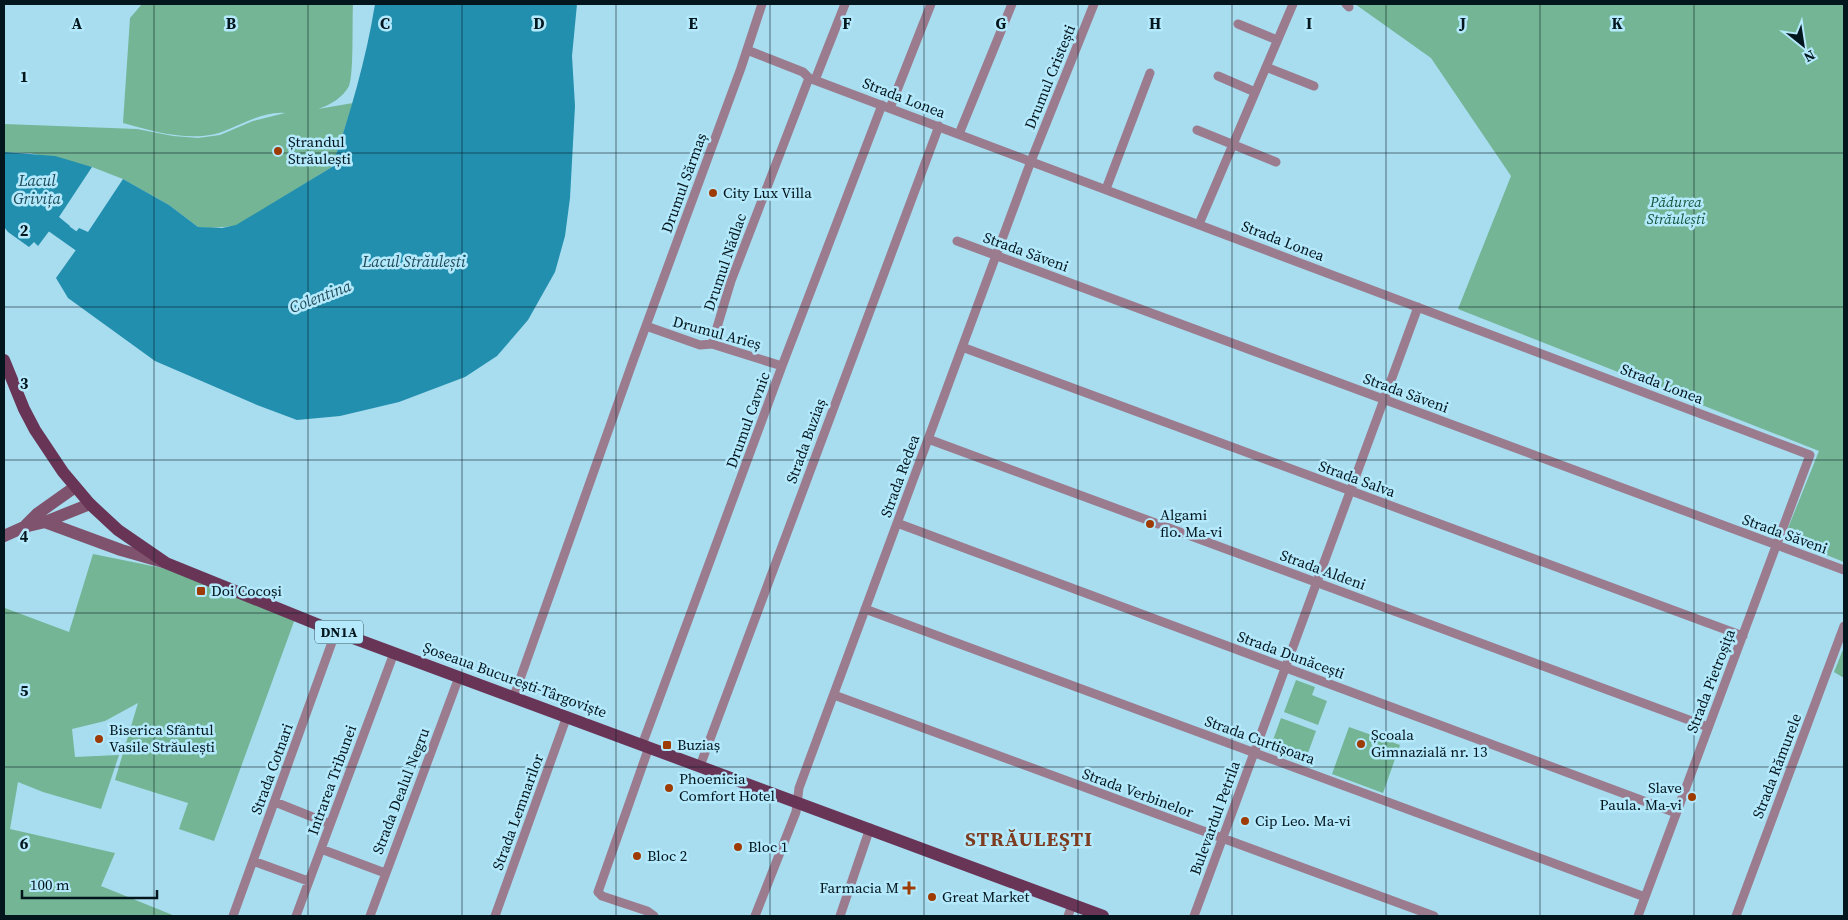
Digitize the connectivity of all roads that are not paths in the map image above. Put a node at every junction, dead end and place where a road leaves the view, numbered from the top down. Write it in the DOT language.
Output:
graph roads {
  1 [pos="762,4"];
  2 [pos="844,4"];
  3 [pos="931,4"];
  4 [pos="1012,4"];
  5 [pos="1094,4"];
  6 [pos="1293,4"];
  7 [pos="1238,24"];
  8 [pos="1277,40"];
  9 [pos="747,50"];
  10 [pos="1266,67"];
  11 [pos="1150,73"];
  12 [pos="1218,76"];
  13 [pos="812,79"];
  14 [pos="1314,86"];
  15 [pos="1256,92"];
  16 [pos="886,106"];
  17 [pos="938,126"];
  18 [pos="1197,130"];
  19 [pos="959,134"];
  20 [pos="1234,144"];
  21 [pos="1031,161"];
  22 [pos="1276,162"];
  23 [pos="1106,189"];
  24 [pos="1199,224"];
  25 [pos="958,242"];
  26 [pos="996,256"];
  27 [pos="1418,307"];
  28 [pos="646,326"];
  29 [pos="712,344"];
  30 [pos="962,347"];
  31 [pos="4,360"];
  32 [pos="782,366"];
  33 [pos="1384,400"];
  34 [pos="928,439"];
  35 [pos="1810,455"];
  36 [pos="75,487"];
  37 [pos="1350,491"];
  38 [pos="90,504"];
  39 [pos="44,522"];
  40 [pos="897,523"];
  41 [pos="24,527"];
  42 [pos="4,536"];
  43 [pos="1776,545"];
  44 [pos="166,563"];
  45 [pos="1844,570"];
  46 [pos="1316,582"];
  47 [pos="865,609"];
  48 [pos="1844,626"];
  49 [pos="336,631"];
  50 [pos="1742,636"];
  51 [pos="394,653"];
  52 [pos="1285,668"];
  53 [pos="459,676"];
  54 [pos="834,695"];
  55 [pos="514,696"];
  56 [pos="567,716"];
  57 [pos="1708,728"];
  58 [pos="646,746"];
  59 [pos="1254,753"];
  60 [pos="700,766"];
  61 [pos="796,801"];
  62 [pos="275,802"];
  63 [pos="1676,813"];
  64 [pos="330,824"];
  65 [pos="870,828"];
  66 [pos="1222,838"];
  67 [pos="321,848"];
  68 [pos="253,861"];
  69 [pos="385,873"];
  70 [pos="308,881"];
  71 [pos="1645,897"];
  72 [pos="1070,911"];
  73 [pos="232,916"];
  74 [pos="296,916"];
  75 [pos="370,916"];
  76 [pos="495,916"];
  77 [pos="654,916"];
  78 [pos="755,916"];
  79 [pos="840,916"];
  80 [pos="1103,916"];
  81 [pos="1194,916"];
  82 [pos="1434,916"];
  83 [pos="1638,916"];
  84 [pos="1736,916"];
  1 -- 9 [label="street, Drumul Sărmaș"];
  2 -- 13 [label="street, Drumul Nădlac"];
  3 -- 16 [label="street, Drumul Cavnic"];
  4 -- 19 [label="street"];
  5 -- 21 [label="street, Drumul Cristești"];
  6 -- 8 [label="street"];
  7 -- 8 [label="street"];
  8 -- 10 [label="street"];
  9 -- 13 [label="street, Strada Lonea"];
  9 -- 28 [label="street, Drumul Sărmaș"];
  10 -- 14 [label="street"];
  10 -- 15 [label="street"];
  11 -- 23 [label="street"];
  12 -- 15 [label="street"];
  13 -- 16 [label="street, Strada Lonea"];
  13 -- 29 [label="street, Drumul Nădlac"];
  15 -- 20 [label="street"];
  16 -- 17 [label="street, Strada Lonea"];
  16 -- 32 [label="street, Drumul Cavnic"];
  17 -- 19 [label="street, Strada Lonea"];
  17 -- 60 [label="street, Strada Buziaș"];
  18 -- 20 [label="street"];
  19 -- 21 [label="street, Strada Lonea"];
  20 -- 22 [label="street"];
  20 -- 24 [label="street"];
  21 -- 23 [label="street, Strada Lonea"];
  21 -- 26 [label="street, Strada Redea"];
  23 -- 24 [label="street, Strada Lonea"];
  24 -- 27 [label="street, Strada Lonea"];
  25 -- 26 [label="street, Strada Săveni"];
  26 -- 30 [label="street, Strada Redea"];
  26 -- 33 [label="street, Strada Săveni"];
  27 -- 33 [label="street, Bulevardul Petrila"];
  27 -- 35 [label="street, Strada Lonea"];
  28 -- 29 [label="street, Drumul Arieș"];
  28 -- 55 [label="street, Drumul Sărmaș"];
  29 -- 32 [label="street, Drumul Arieș"];
  30 -- 34 [label="street, Strada Redea"];
  30 -- 37 [label="street, Strada Salva"];
  31 -- 36 [label="main road, Șoseaua București-Târgoviște / DN1A"];
  32 -- 58 [label="street, Drumul Cavnic"];
  33 -- 37 [label="street, Bulevardul Petrila"];
  33 -- 43 [label="street, Strada Săveni"];
  34 -- 40 [label="street, Strada Redea"];
  34 -- 46 [label="street, Strada Aldeni"];
  35 -- 43 [label="street, Strada Pietroșița"];
  36 -- 38 [label="main road, Șoseaua București-Târgoviște / DN1A"];
  36 -- 41 [label="main road"];
  37 -- 46 [label="street, Bulevardul Petrila"];
  37 -- 50 [label="street, Strada Salva"];
  38 -- 39 [label="main road"];
  38 -- 44 [label="main road, Șoseaua București-Târgoviște / DN1A"];
  39 -- 41 [label="main road"];
  39 -- 44 [label="main road"];
  40 -- 47 [label="street, Strada Redea"];
  40 -- 52 [label="street, Strada Dunăcești"];
  41 -- 42 [label="main road"];
  43 -- 45 [label="street, Strada Săveni"];
  43 -- 50 [label="street, Strada Pietroșița"];
  44 -- 49 [label="main road, Șoseaua București-Târgoviște / DN1A"];
  46 -- 52 [label="street, Bulevardul Petrila"];
  46 -- 57 [label="street, Strada Aldeni"];
  47 -- 54 [label="street, Strada Redea"];
  47 -- 59 [label="street, Strada Curtișoara"];
  48 -- 84 [label="street, Strada Rămurele"];
  49 -- 51 [label="main road, Șoseaua București-Târgoviște / DN1A"];
  49 -- 62 [label="street, Strada Cotnari"];
  50 -- 57 [label="street, Strada Pietroșița"];
  51 -- 53 [label="main road, Șoseaua București-Târgoviște / DN1A"];
  51 -- 64 [label="street, Intrarea Tribunei"];
  52 -- 59 [label="street, Bulevardul Petrila"];
  52 -- 63 [label="street, Strada Dunăcești"];
  53 -- 55 [label="main road, Șoseaua București-Târgoviște / DN1A"];
  53 -- 69 [label="street, Strada Dealul Negru"];
  54 -- 61 [label="street, Strada Redea"];
  54 -- 66 [label="street, Strada Verbinelor"];
  55 -- 56 [label="main road, Șoseaua București-Târgoviște / DN1A"];
  56 -- 58 [label="main road, Șoseaua București-Târgoviște / DN1A"];
  56 -- 76 [label="street, Strada Lemnarilor"];
  57 -- 63 [label="street, Strada Pietroșița"];
  58 -- 60 [label="main road, Șoseaua București-Târgoviște / DN1A"];
  58 -- 77 [label="street, Drumul Cavnic"];
  59 -- 66 [label="street, Bulevardul Petrila"];
  59 -- 71 [label="street, Strada Curtișoara"];
  60 -- 61 [label="main road, Șoseaua București-Târgoviște / DN1A"];
  61 -- 65 [label="main road, Șoseaua București-Târgoviște / DN1A"];
  61 -- 78 [label="street, Strada Redea"];
  62 -- 64 [label="street"];
  62 -- 68 [label="street, Strada Cotnari"];
  63 -- 71 [label="street, Strada Pietroșița"];
  64 -- 67 [label="street, Intrarea Tribunei"];
  65 -- 72 [label="main road, Șoseaua București-Târgoviște / DN1A"];
  65 -- 79 [label="street"];
  66 -- 81 [label="street, Bulevardul Petrila"];
  66 -- 82 [label="street, Strada Verbinelor"];
  67 -- 69 [label="street"];
  67 -- 70 [label="street, Intrarea Tribunei"];
  68 -- 70 [label="street"];
  68 -- 73 [label="street, Strada Cotnari"];
  69 -- 75 [label="street, Strada Dealul Negru"];
  70 -- 74 [label="street, Intrarea Tribunei"];
  71 -- 83 [label="street, Strada Pietroșița"];
  72 -- 80 [label="main road, Șoseaua București-Târgoviște / DN1A"];
}
